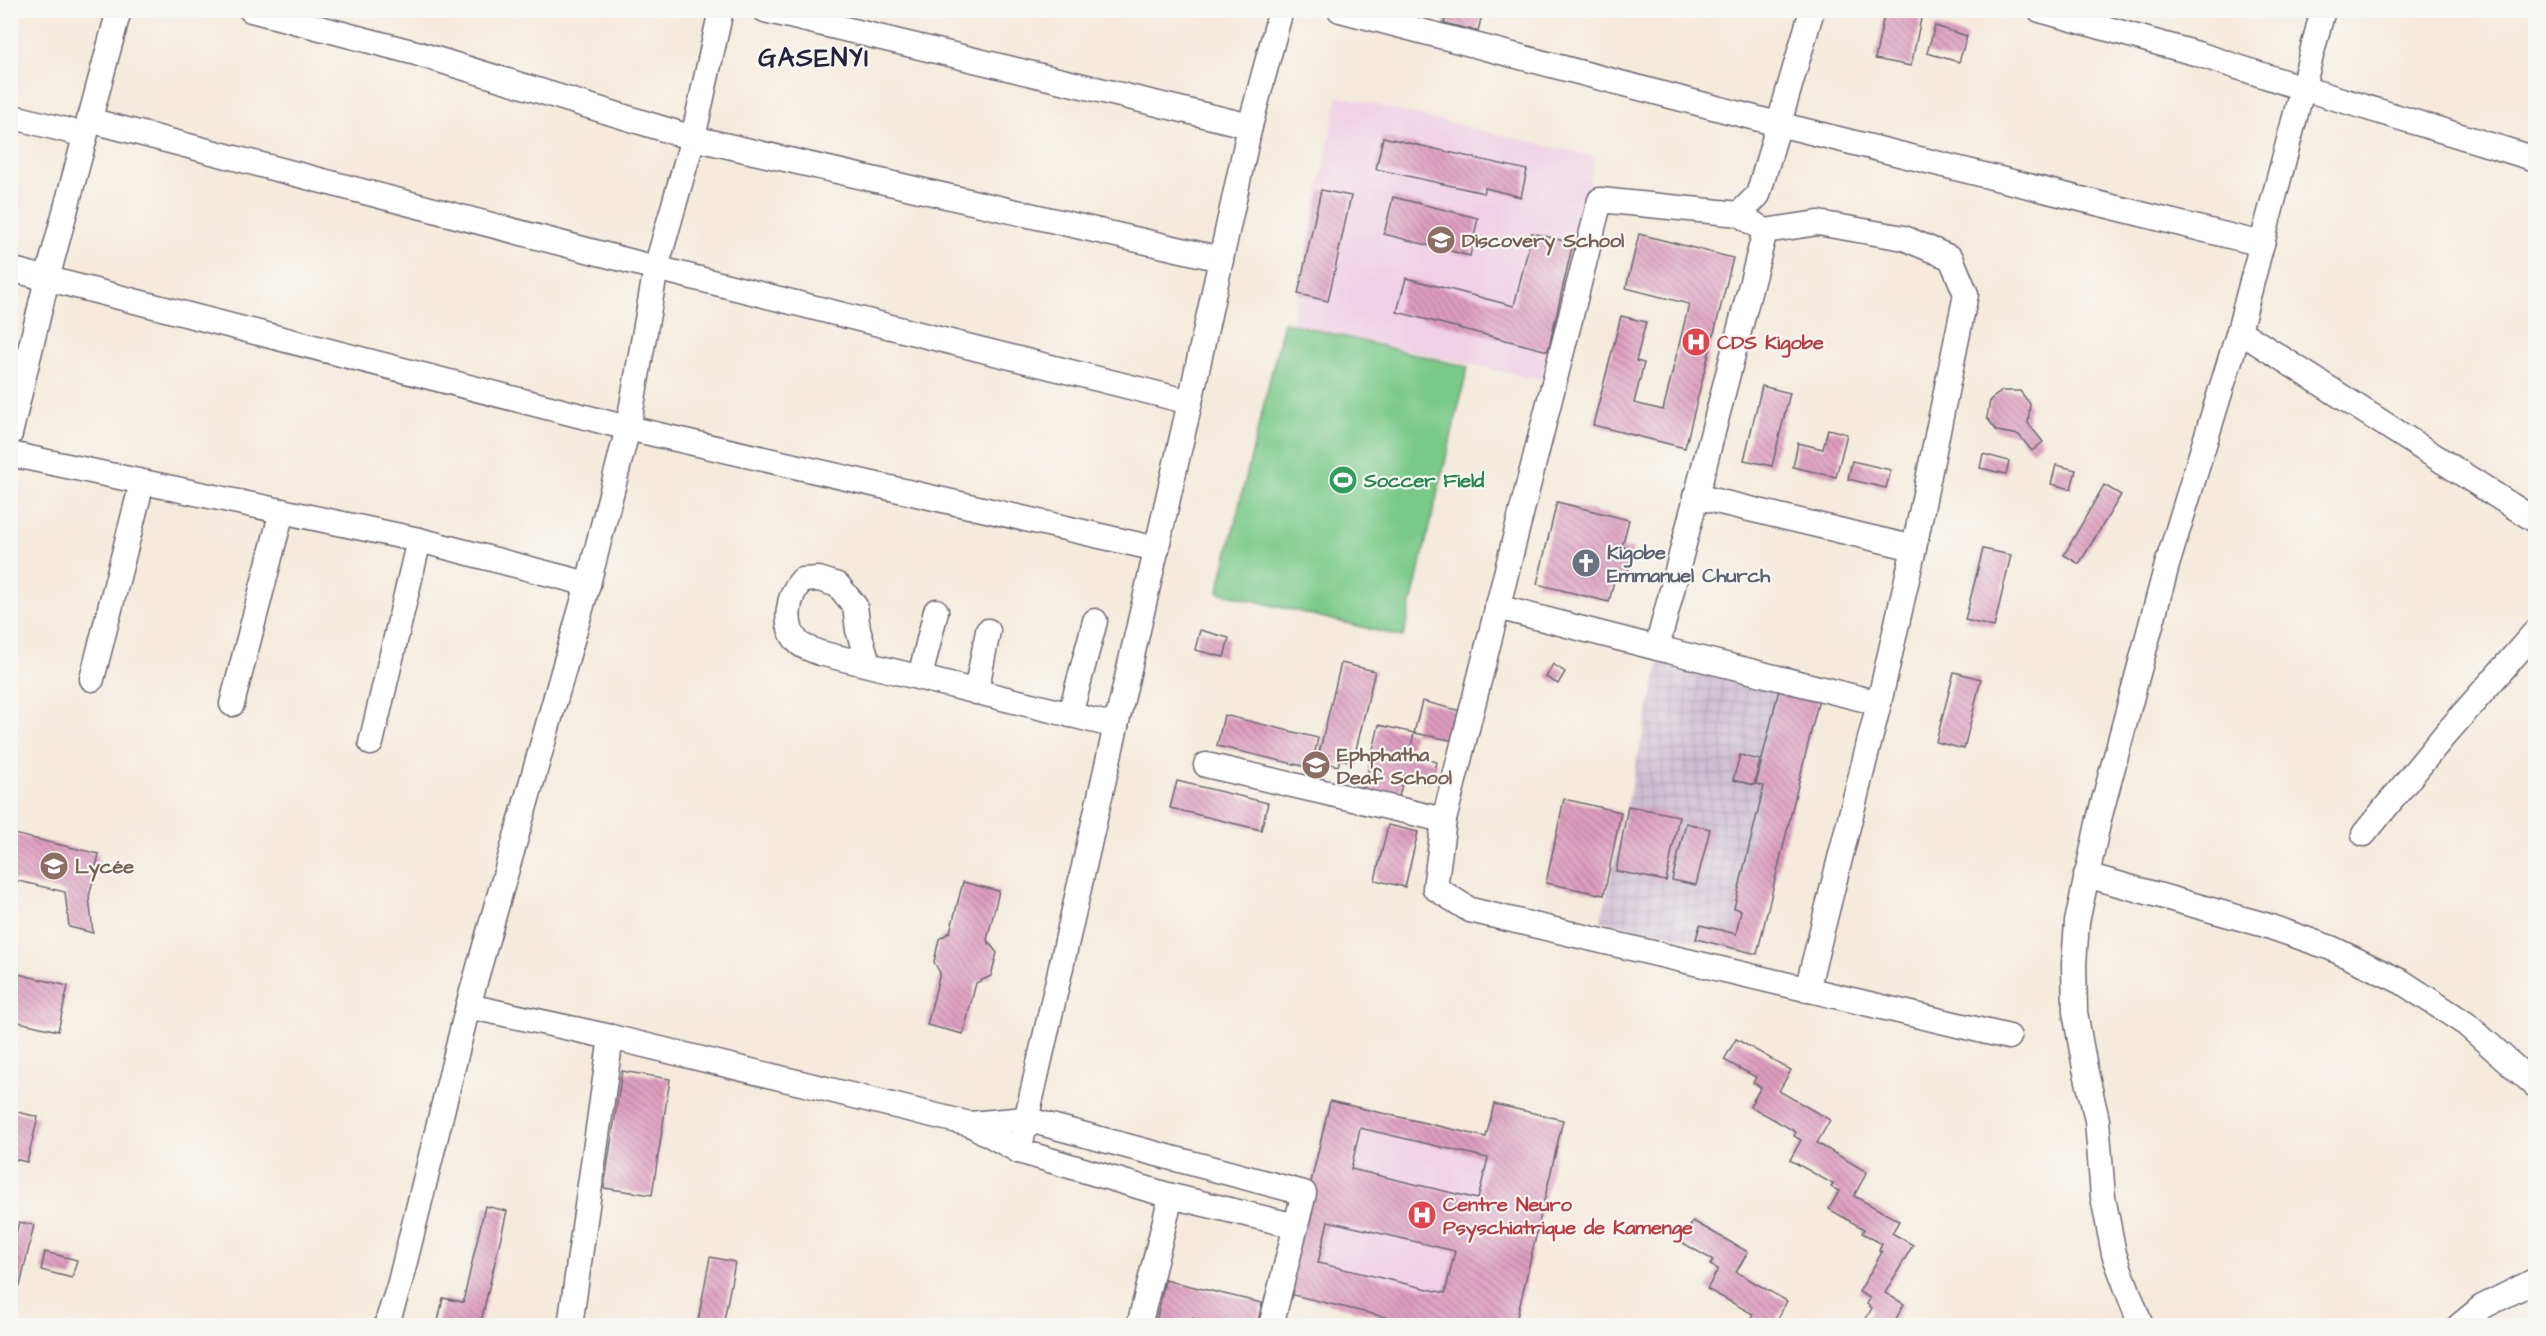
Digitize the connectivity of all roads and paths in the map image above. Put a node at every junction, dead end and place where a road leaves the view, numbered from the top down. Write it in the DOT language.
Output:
graph roads {
  1 [pos="119,10"];
  2 [pos="250,10"];
  3 [pos="721,10"];
  4 [pos="765,10"];
  5 [pos="1281,10"];
  6 [pos="1340,10"];
  7 [pos="1812,10"];
  8 [pos="2040,10"];
  9 [pos="2323,10"];
  10 [pos="2302,88"];
  11 [pos="10,116"];
  12 [pos="1778,124"];
  13 [pos="1250,126"];
  14 [pos="87,127"];
  15 [pos="693,138"];
  16 [pos="2535,159"];
  17 [pos="1739,214"];
  18 [pos="1765,231"];
  19 [pos="2262,244"];
  20 [pos="1221,259"];
  21 [pos="656,268"];
  22 [pos="10,269"];
  23 [pos="47,279"];
  24 [pos="2239,331"];
  25 [pos="1190,402"];
  26 [pos="628,428"];
  27 [pos="10,434"];
  28 [pos="10,454"];
  29 [pos="142,483"];
  30 [pos="1695,496"];
  31 [pos="282,511"];
  32 [pos="2535,521"];
  33 [pos="419,540"];
  34 [pos="1914,548"];
  35 [pos="1157,549"];
  36 [pos="588,584"];
  37 [pos="1497,607"];
  38 [pos="936,611"];
  39 [pos="1095,621"];
  40 [pos="988,631"];
  41 [pos="2535,631"];
  42 [pos="1657,648"];
  43 [pos="869,665"];
  44 [pos="920,678"];
  45 [pos="92,679"];
  46 [pos="976,692"];
  47 [pos="232,704"];
  48 [pos="1879,704"];
  49 [pos="1070,715"];
  50 [pos="1116,726"];
  51 [pos="370,743"];
  52 [pos="1206,765"];
  53 [pos="1444,820"];
  54 [pos="2364,834"];
  55 [pos="2086,875"];
  56 [pos="1807,990"];
  57 [pos="468,1006"];
  58 [pos="611,1037"];
  59 [pos="2009,1037"];
  60 [pos="2535,1086"];
  61 [pos="1025,1119"];
  62 [pos="970,1124"];
  63 [pos="1019,1151"];
  64 [pos="1171,1196"];
  65 [pos="1296,1226"];
  66 [pos="2535,1280"];
  67 [pos="386,1326"];
  68 [pos="570,1326"];
  69 [pos="1139,1326"];
  70 [pos="1271,1326"];
  71 [pos="2141,1326"];
  72 [pos="2459,1326"];
  1 -- 14 [label="street"];
  2 -- 15 [label="street"];
  3 -- 15 [label="street"];
  4 -- 13 [label="street"];
  5 -- 13 [label="street"];
  6 -- 12 [label="street"];
  7 -- 12 [label="street"];
  8 -- 10 [label="street"];
  9 -- 10 [label="street"];
  10 -- 16 [label="street"];
  10 -- 19 [label="street"];
  11 -- 14 [label="street"];
  12 -- 17 [label="street"];
  12 -- 19 [label="street"];
  13 -- 20 [label="street"];
  14 -- 21 [label="street"];
  14 -- 23 [label="street"];
  15 -- 20 [label="street"];
  15 -- 21 [label="street"];
  17 -- 18 [label="street"];
  17 -- 37 [label="street"];
  18 -- 30 [label="street"];
  18 -- 34 [label="street"];
  19 -- 24 [label="street"];
  20 -- 25 [label="street"];
  21 -- 25 [label="street"];
  21 -- 26 [label="street"];
  22 -- 23 [label="street"];
  23 -- 26 [label="street"];
  23 -- 27 [label="street"];
  24 -- 32 [label="street"];
  24 -- 55 [label="street"];
  25 -- 35 [label="street"];
  26 -- 35 [label="street"];
  26 -- 36 [label="street"];
  28 -- 29 [label="street"];
  29 -- 31 [label="street"];
  29 -- 45 [label="street"];
  30 -- 34 [label="street"];
  30 -- 42 [label="street"];
  31 -- 33 [label="street"];
  31 -- 47 [label="street"];
  33 -- 36 [label="street"];
  33 -- 51 [label="street"];
  34 -- 48 [label="street"];
  35 -- 50 [label="street"];
  36 -- 57 [label="street"];
  37 -- 42 [label="street"];
  37 -- 53 [label="street"];
  38 -- 44 [label="street"];
  39 -- 49 [label="street"];
  40 -- 46 [label="street"];
  41 -- 54 [label="street"];
  42 -- 48 [label="street"];
  43 -- 44 [label="street"];
  44 -- 46 [label="street"];
  46 -- 49 [label="street"];
  48 -- 56 [label="street"];
  49 -- 50 [label="street"];
  50 -- 61 [label="street"];
  52 -- 53 [label="street"];
  53 -- 56 [label="street"];
  55 -- 60 [label="street"];
  55 -- 71 [label="street"];
  56 -- 59 [label="street"];
  57 -- 58 [label="street"];
  57 -- 67 [label="street"];
  58 -- 62 [label="street"];
  58 -- 68 [label="street"];
  61 -- 62 [label="street"];
  61 -- 63 [label="street"];
  61 -- 65 [label="street"];
  62 -- 63 [label="street"];
  63 -- 64 [label="street"];
  64 -- 65 [label="street"];
  64 -- 69 [label="street"];
  65 -- 70 [label="street"];
  66 -- 72 [label="street"];
}
